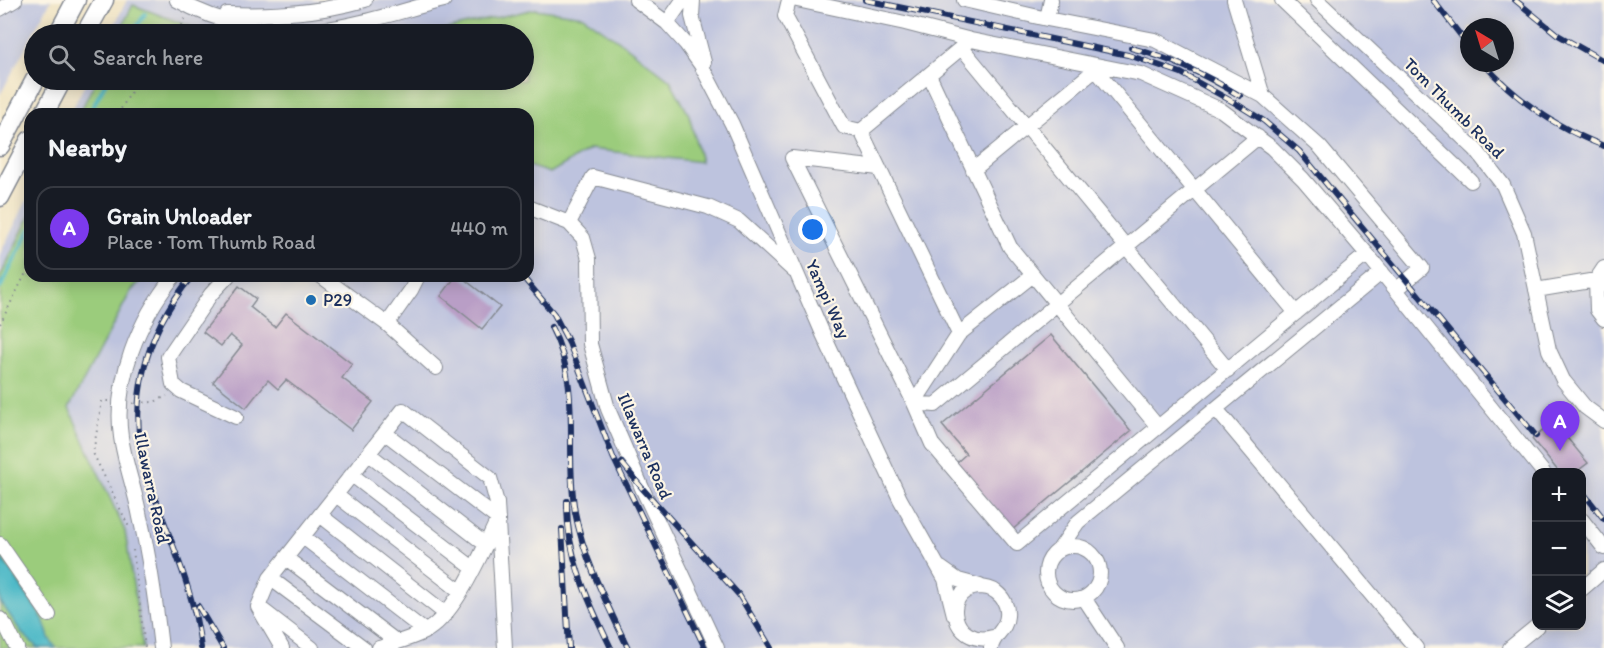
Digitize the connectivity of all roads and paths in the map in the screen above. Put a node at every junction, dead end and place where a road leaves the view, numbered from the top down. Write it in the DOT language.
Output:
graph roads {
  1 [pos="15,0"];
  2 [pos="76,0"];
  3 [pos="104,0"];
  4 [pos="409,0"];
  5 [pos="444,0"];
  6 [pos="636,0"];
  7 [pos="683,0"];
  8 [pos="693,0"];
  9 [pos="789,0"];
  10 [pos="797,0"];
  11 [pos="964,0"];
  12 [pos="1051,0"];
  13 [pos="1233,0"];
  14 [pos="1282,0"];
  15 [pos="1317,0"];
  16 [pos="358,1"];
  17 [pos="181,2"];
  18 [pos="0,9"];
  19 [pos="207,14"];
  20 [pos="368,19"];
  21 [pos="1047,19"];
  22 [pos="667,23"];
  23 [pos="63,24"];
  24 [pos="91,24"];
  25 [pos="243,24"];
  26 [pos="347,24"];
  27 [pos="967,44"];
  28 [pos="1098,68"];
  29 [pos="929,75"];
  30 [pos="709,79"];
  31 [pos="30,90"];
  32 [pos="57,90"];
  33 [pos="132,90"];
  34 [pos="1263,96"];
  35 [pos="47,108"];
  36 [pos="122,108"];
  37 [pos="1027,126"];
  38 [pos="861,131"];
  39 [pos="1258,138"];
  40 [pos="0,146"];
  41 [pos="24,151"];
  42 [pos="879,168"];
  43 [pos="973,170"];
  44 [pos="1471,181"];
  45 [pos="1195,190"];
  46 [pos="0,197"];
  47 [pos="534,209"];
  48 [pos="568,223"];
  49 [pos="1126,247"];
  50 [pos="1367,254"];
  51 [pos="1382,272"];
  52 [pos="798,275"];
  53 [pos="1033,275"];
  54 [pos="24,277"];
  55 [pos="1601,278"];
  56 [pos="170,282"];
  57 [pos="222,282"];
  58 [pos="329,282"];
  59 [pos="415,282"];
  60 [pos="1396,290"];
  61 [pos="1536,290"];
  62 [pos="1057,304"];
  63 [pos="1296,313"];
  64 [pos="1604,319"];
  65 [pos="0,324"];
  66 [pos="387,324"];
  67 [pos="959,334"];
  68 [pos="436,368"];
  69 [pos="1228,370"];
  70 [pos="914,403"];
  71 [pos="1216,408"];
  72 [pos="236,417"];
  73 [pos="1604,421"];
  74 [pos="1158,427"];
  75 [pos="385,433"];
  76 [pos="369,454"];
  77 [pos="1540,468"];
  78 [pos="352,475"];
  79 [pos="336,495"];
  80 [pos="320,515"];
  81 [pos="498,519"];
  82 [pos="1583,522"];
  83 [pos="303,537"];
  84 [pos="485,543"];
  85 [pos="0,544"];
  86 [pos="1604,548"];
  87 [pos="1058,551"];
  88 [pos="286,558"];
  89 [pos="935,563"];
  90 [pos="473,568"];
  91 [pos="1604,570"];
  92 [pos="270,578"];
  93 [pos="1586,585"];
  94 [pos="986,588"];
  95 [pos="460,591"];
  96 [pos="1084,598"];
  97 [pos="258,607"];
  98 [pos="446,614"];
  99 [pos="49,615"];
  100 [pos="954,615"];
  101 [pos="0,619"];
  102 [pos="1532,630"];
  103 [pos="961,631"];
  104 [pos="425,632"];
  105 [pos="397,642"];
  106 [pos="992,642"];
  107 [pos="17,648"];
  108 [pos="161,648"];
  109 [pos="282,648"];
  110 [pos="312,648"];
  111 [pos="364,648"];
  112 [pos="379,648"];
  113 [pos="505,648"];
  114 [pos="717,648"];
  115 [pos="974,648"];
  116 [pos="1117,648"];
  117 [pos="1416,648"];
  118 [pos="1510,648"];
  1 -- 18 [label="street"];
  2 -- 23 [label="main road"];
  3 -- 24 [label="main road"];
  4 -- 20 [label="street"];
  5 -- 20 [label="street"];
  6 -- 22 [label="street"];
  7 -- 22 [label="street"];
  8 -- 30 [label="street"];
  9 -- 38 [label="street"];
  10 -- 27 [label="street"];
  11 -- 21 [label="street"];
  12 -- 21 [label="street"];
  13 -- 34 [label="street"];
  14 -- 44 [label="street"];
  15 -- 61 [label="street, Tom Thumb Road"];
  16 -- 19 [label="street"];
  17 -- 19 [label="street"];
  19 -- 25 [label="street"];
  20 -- 26 [label="street"];
  21 -- 34 [label="street"];
  22 -- 30 [label="street, Yampi Way"];
  27 -- 28 [label="street"];
  27 -- 29 [label="street"];
  27 -- 37 [label="street"];
  28 -- 37 [label="street"];
  28 -- 39 [label="street"];
  28 -- 45 [label="street"];
  29 -- 38 [label="street"];
  29 -- 43 [label="street"];
  30 -- 52 [label="street, Yampi Way"];
  31 -- 40 [label="main road"];
  32 -- 35 [label="main road"];
  33 -- 36 [label="path"];
  34 -- 60 [label="street"];
  37 -- 43 [label="street"];
  37 -- 49 [label="street"];
  38 -- 42 [label="street"];
  39 -- 45 [label="street"];
  39 -- 50 [label="street"];
  41 -- 46 [label="main road"];
  42 -- 67 [label="street"];
  42 -- 70 [label="street"];
  43 -- 53 [label="street"];
  45 -- 49 [label="street"];
  45 -- 63 [label="street"];
  47 -- 48 [label="street"];
  48 -- 52 [label="street"];
  48 -- 114 [label="street, Illawarra Road"];
  49 -- 62 [label="street"];
  49 -- 69 [label="street"];
  50 -- 51 [label="street"];
  50 -- 63 [label="street"];
  51 -- 60 [label="street"];
  51 -- 71 [label="street"];
  52 -- 89 [label="street, Yampi Way"];
  53 -- 62 [label="street"];
  53 -- 67 [label="street"];
  54 -- 65 [label="path"];
  55 -- 61 [label="street"];
  55 -- 64 [label="street"];
  56 -- 108 [label="street, Illawarra Road"];
  57 -- 72 [label="street"];
  58 -- 66 [label="street"];
  59 -- 66 [label="street"];
  60 -- 77 [label="street"];
  61 -- 73 [label="street, Tom Thumb Road"];
  62 -- 70 [label="street"];
  62 -- 74 [label="street"];
  63 -- 69 [label="street"];
  66 -- 68 [label="street"];
  67 -- 70 [label="street"];
  69 -- 74 [label="street"];
  70 -- 74 [label="street"];
  71 -- 87 [label="street"];
  71 -- 117 [label="street"];
  75 -- 76 [label="street"];
  75 -- 81 [label="street"];
  75 -- 81 [label="street"];
  76 -- 78 [label="street"];
  76 -- 84 [label="street"];
  78 -- 79 [label="street"];
  78 -- 90 [label="street"];
  79 -- 80 [label="street"];
  79 -- 95 [label="street"];
  80 -- 83 [label="street"];
  80 -- 98 [label="street"];
  81 -- 84 [label="street"];
  81 -- 113 [label="street"];
  82 -- 86 [label="street"];
  83 -- 88 [label="street"];
  83 -- 104 [label="street"];
  84 -- 90 [label="street"];
  85 -- 99 [label="street"];
  87 -- 96 [label="street"];
  87 -- 96 [label="street"];
  88 -- 92 [label="street"];
  88 -- 105 [label="street"];
  89 -- 94 [label="street, Yampi Way"];
  89 -- 100 [label="street, Yampi Way"];
  90 -- 95 [label="street"];
  91 -- 93 [label="street"];
  92 -- 97 [label="street"];
  92 -- 111 [label="street"];
  94 -- 100 [label="street"];
  94 -- 106 [label="street, Yampi Way"];
  95 -- 98 [label="street"];
  96 -- 116 [label="street"];
  97 -- 109 [label="street"];
  97 -- 110 [label="street"];
  98 -- 104 [label="street"];
  100 -- 103 [label="street, Yampi Way"];
  101 -- 107 [label="street"];
  102 -- 118 [label="street"];
  103 -- 106 [label="street, Yampi Way"];
  103 -- 115 [label="street, Yampi Way"];
  104 -- 105 [label="street"];
  105 -- 112 [label="street"];
}
